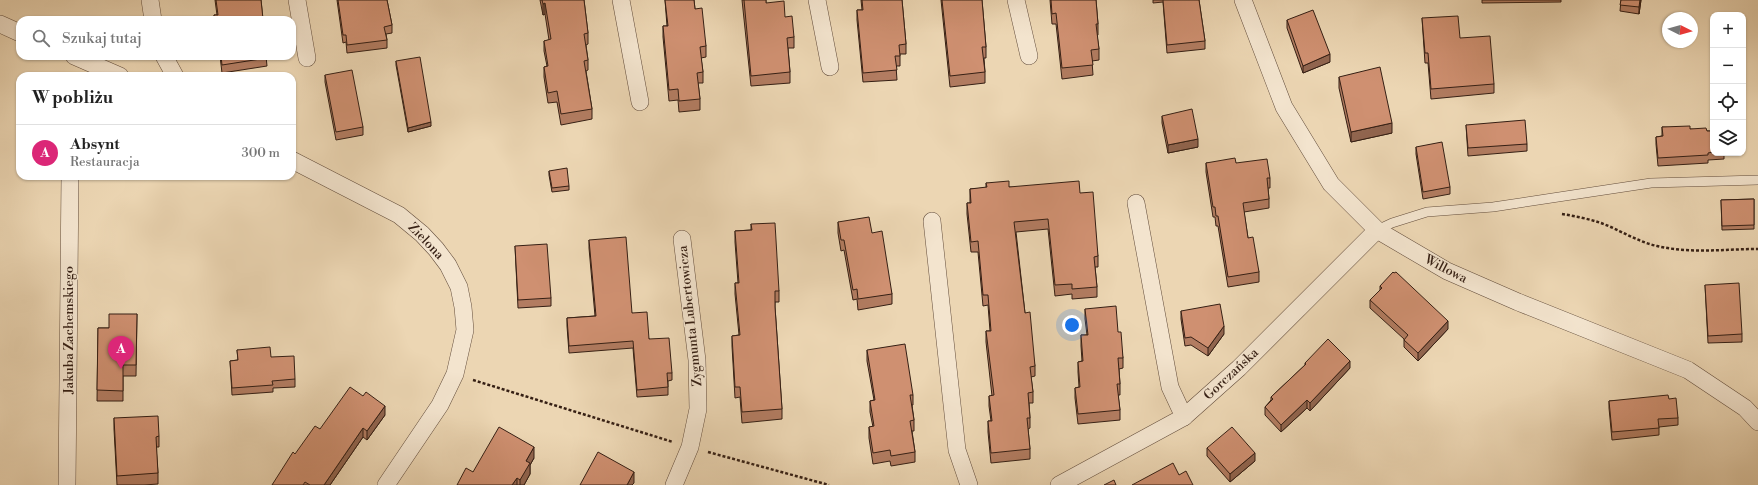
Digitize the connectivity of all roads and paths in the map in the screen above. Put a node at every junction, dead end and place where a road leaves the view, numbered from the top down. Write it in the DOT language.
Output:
graph roads {
  1 [pos="150,0"];
  2 [pos="297,0"];
  3 [pos="621,0"];
  4 [pos="817,0"];
  5 [pos="1016,0"];
  6 [pos="1243,0"];
  7 [pos="152,16"];
  8 [pos="0,24"];
  9 [pos="16,31"];
  10 [pos="1029,56"];
  11 [pos="307,58"];
  12 [pos="83,60"];
  13 [pos="166,60"];
  14 [pos="830,67"];
  15 [pos="111,72"];
  16 [pos="173,72"];
  17 [pos="640,102"];
  18 [pos="296,162"];
  19 [pos="70,180"];
  20 [pos="1758,180"];
  21 [pos="1535,200"];
  22 [pos="1136,203"];
  23 [pos="932,221"];
  24 [pos="1377,230"];
  25 [pos="682,239"];
  26 [pos="1758,249"];
  27 [pos="455,374"];
  28 [pos="1184,417"];
  29 [pos="1758,422"];
  30 [pos="690,447"];
  31 [pos="68,485"];
  32 [pos="386,485"];
  33 [pos="674,485"];
  34 [pos="829,485"];
  35 [pos="969,485"];
  36 [pos="1059,485"];
  1 -- 7 [label="street"];
  2 -- 11 [label="street"];
  3 -- 17 [label="street"];
  4 -- 14 [label="street"];
  5 -- 10 [label="street"];
  6 -- 24 [label="street, Willowa"];
  8 -- 9 [label="street"];
  12 -- 15 [label="street"];
  13 -- 16 [label="street"];
  18 -- 27 [label="street, Zielona"];
  19 -- 31 [label="street, Jakuba Zachemskiego"];
  20 -- 21 [label="lane"];
  21 -- 24 [label="lane"];
  21 -- 26 [label="path"];
  22 -- 28 [label="street"];
  23 -- 35 [label="street"];
  24 -- 28 [label="street, Gorczańska"];
  24 -- 29 [label="street, Willowa"];
  25 -- 30 [label="street, Zygmunta Lubertowicza"];
  27 -- 30 [label="path"];
  27 -- 32 [label="street, Zielona"];
  28 -- 36 [label="street, Gorczańska"];
  30 -- 33 [label="street, Zygmunta Lubertowicza"];
  30 -- 34 [label="path"];
}
